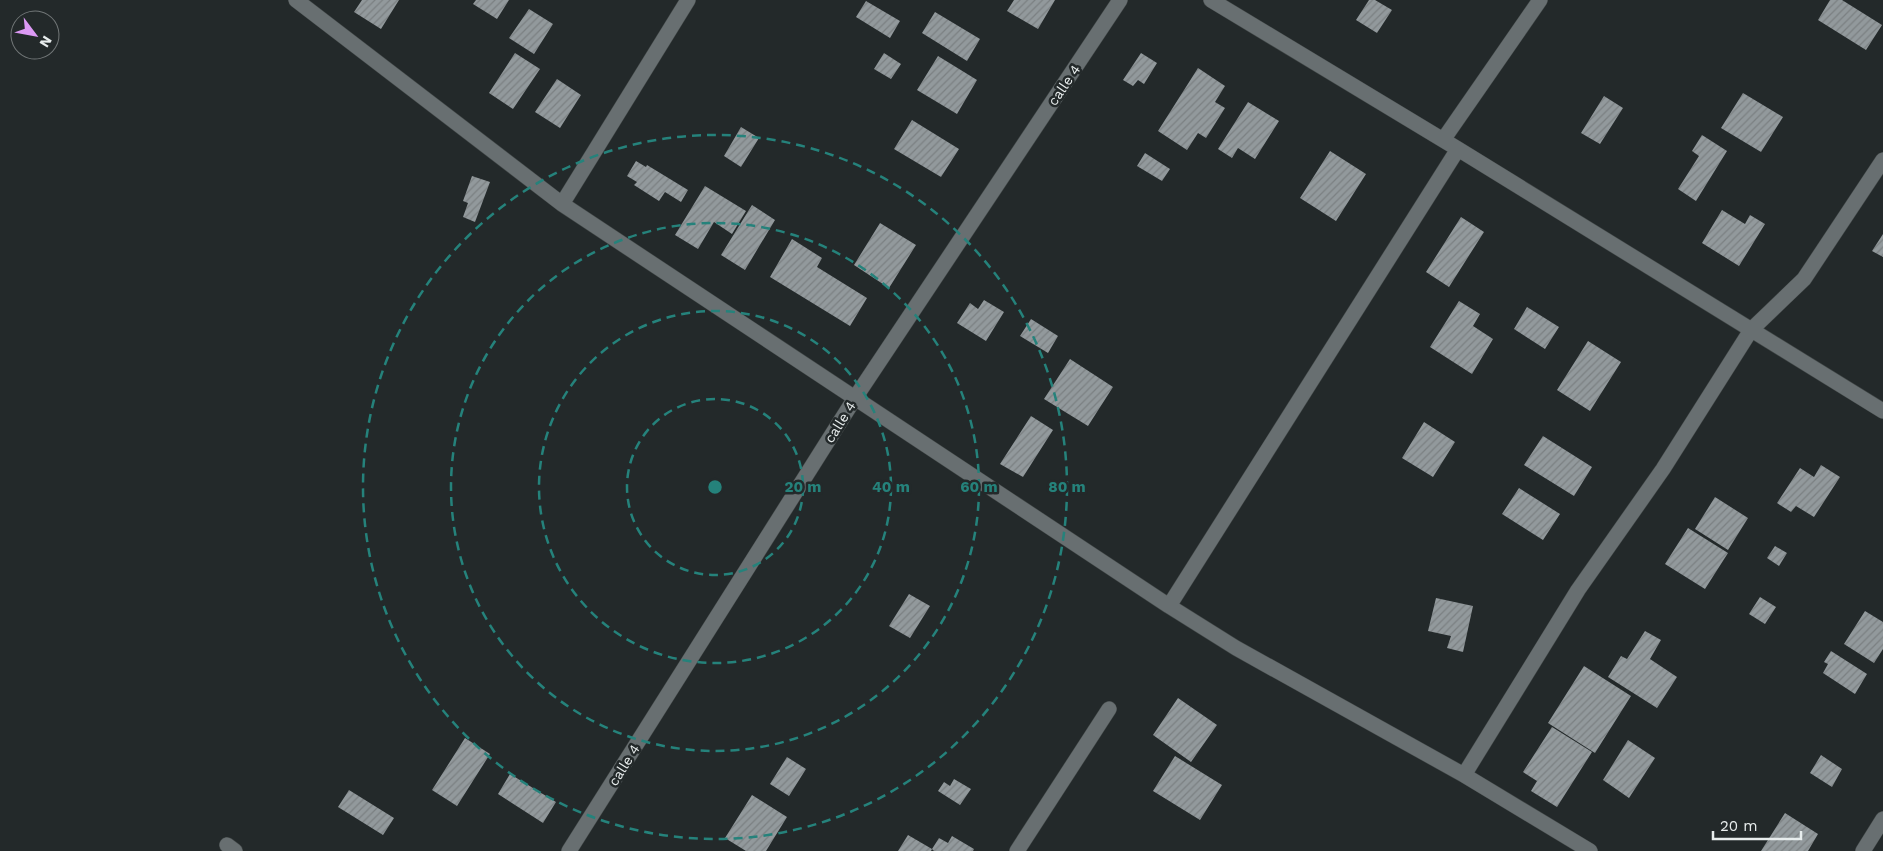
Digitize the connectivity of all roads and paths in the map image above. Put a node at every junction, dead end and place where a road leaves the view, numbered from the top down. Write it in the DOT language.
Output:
graph roads {
  1 [pos="296,0"];
  2 [pos="688,0"];
  3 [pos="1120,0"];
  4 [pos="1211,0"];
  5 [pos="1540,0"];
  6 [pos="1443,140"];
  7 [pos="1458,149"];
  8 [pos="1883,160"];
  9 [pos="562,204"];
  10 [pos="1752,330"];
  11 [pos="855,398"];
  12 [pos="1883,411"];
  13 [pos="1169,606"];
  14 [pos="1109,709"];
  15 [pos="1464,775"];
  16 [pos="1883,820"];
  17 [pos="569,851"];
  18 [pos="1017,851"];
  19 [pos="1590,851"];
  20 [pos="1863,851"];
  1 -- 9 [label="street"];
  2 -- 9 [label="street"];
  3 -- 11 [label="street, calle 4"];
  4 -- 6 [label="street"];
  5 -- 6 [label="street"];
  6 -- 7 [label="street"];
  7 -- 10 [label="street"];
  7 -- 13 [label="street"];
  8 -- 10 [label="street"];
  9 -- 11 [label="street"];
  10 -- 12 [label="street"];
  10 -- 15 [label="street"];
  11 -- 13 [label="street"];
  11 -- 17 [label="street, calle 4"];
  13 -- 15 [label="street"];
  14 -- 18 [label="street"];
  15 -- 19 [label="street"];
  16 -- 20 [label="street"];
}
